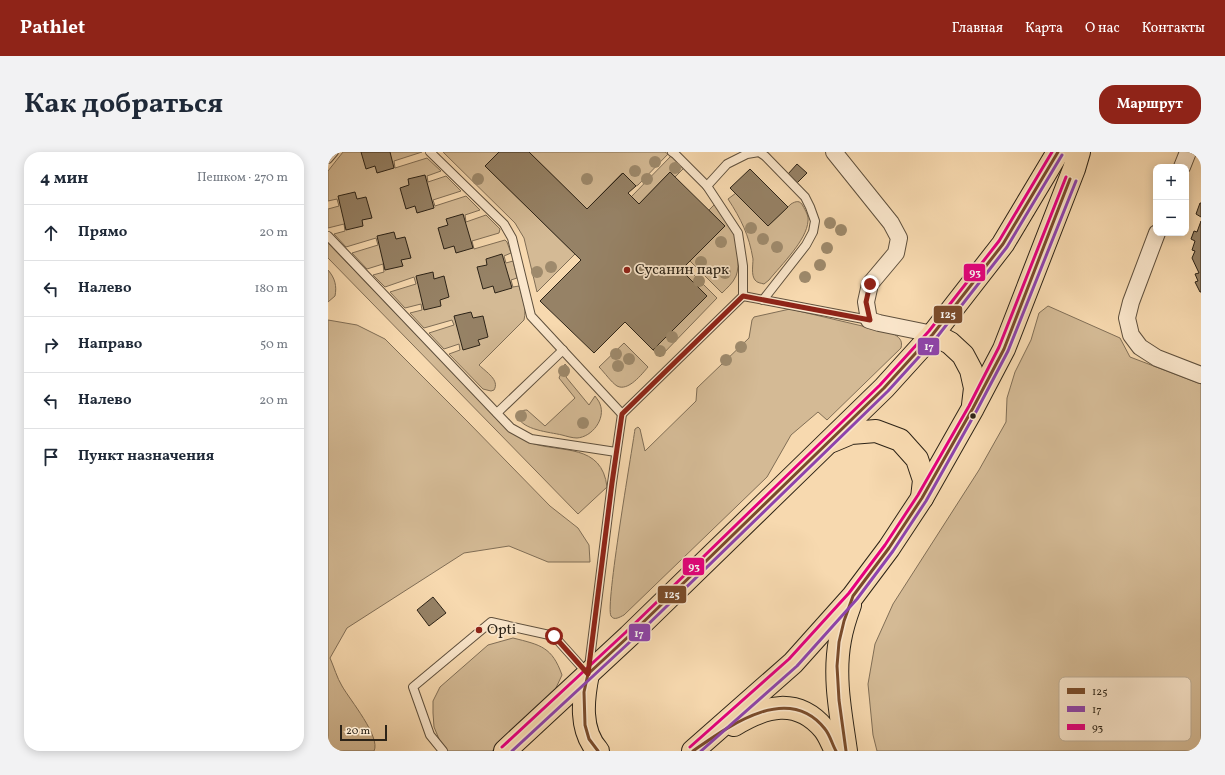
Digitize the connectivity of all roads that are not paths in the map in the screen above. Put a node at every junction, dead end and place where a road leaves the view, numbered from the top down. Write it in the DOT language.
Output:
graph roads {
  1 [pos="334,152"];
  2 [pos="430,152"];
  3 [pos="672,152"];
  4 [pos="834,152"];
  5 [pos="1058,152"];
  6 [pos="1079,152"];
  7 [pos="1188,152"];
  8 [pos="328,159"];
  9 [pos="1183,164"];
  10 [pos="707,186"];
  11 [pos="328,236"];
  12 [pos="1157,236"];
  13 [pos="743,296"];
  14 [pos="763,300"];
  15 [pos="870,320"];
  16 [pos="932,334"];
  17 [pos="563,350"];
  18 [pos="1201,376"];
  19 [pos="973,408"];
  20 [pos="497,413"];
  21 [pos="622,414"];
  22 [pos="826,443"];
  23 [pos="616,452"];
  24 [pos="922,498"];
  25 [pos="853,596"];
  26 [pos="588,674"];
  27 [pos="694,750"];
  28 [pos="443,751"];
  29 [pos="505,751"];
  30 [pos="598,751"];
  31 [pos="836,751"];
  32 [pos="846,751"];
  1 -- 8 [label="lane"];
  2 -- 17 [label="lane"];
  3 -- 10 [label="lane"];
  4 -- 15 [label="street"];
  5 -- 16 [label="highway"];
  6 -- 19 [label="highway"];
  7 -- 9 [label="street"];
  10 -- 13 [label="lane"];
  10 -- 14 [label="lane"];
  11 -- 20 [label="lane"];
  12 -- 18 [label="street"];
  13 -- 14 [label="lane"];
  13 -- 21 [label="lane"];
  14 -- 15 [label="lane"];
  15 -- 16 [label="street"];
  16 -- 19 [label="highway"];
  16 -- 22 [label="highway"];
  17 -- 20 [label="lane"];
  17 -- 21 [label="lane"];
  19 -- 24 [label="highway"];
  20 -- 23 [label="lane"];
  21 -- 23 [label="lane"];
  22 -- 24 [label="highway"];
  22 -- 26 [label="highway"];
  23 -- 26 [label="lane"];
  24 -- 25 [label="highway"];
  25 -- 27 [label="highway"];
  25 -- 32 [label="highway"];
  26 -- 28 [label="lane"];
  26 -- 29 [label="highway"];
  26 -- 30 [label="highway"];
  27 -- 31 [label="highway"];
}
